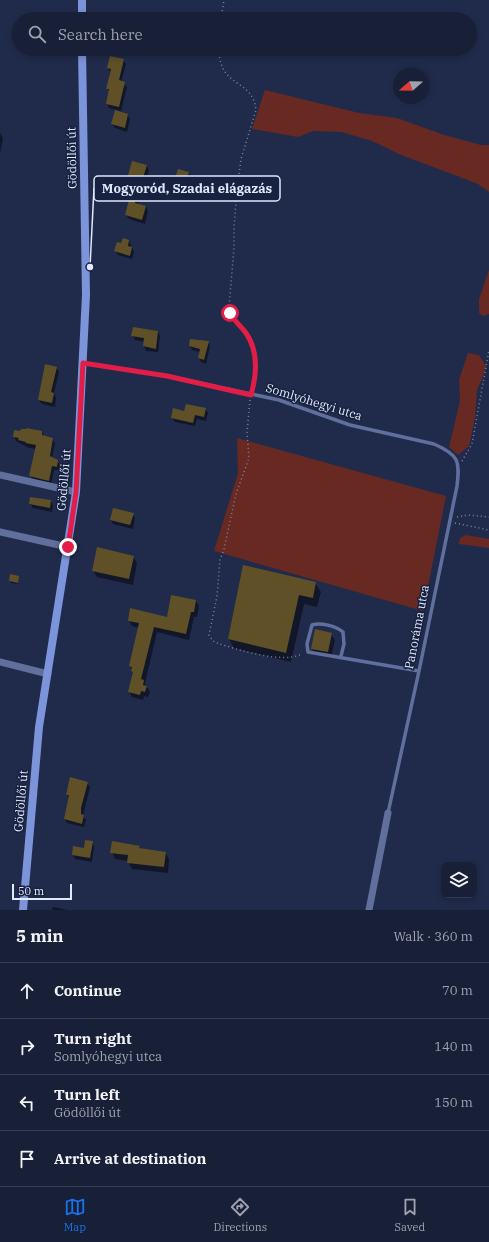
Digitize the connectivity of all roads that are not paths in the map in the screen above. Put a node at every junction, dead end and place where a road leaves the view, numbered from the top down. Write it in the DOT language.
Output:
graph roads {
  1 [pos="82,0"];
  2 [pos="82,12"];
  3 [pos="82,56"];
  4 [pos="83,363"];
  5 [pos="459,466"];
  6 [pos="0,475"];
  7 [pos="76,492"];
  8 [pos="0,532"];
  9 [pos="68,547"];
  10 [pos="341,656"];
  11 [pos="0,662"];
  12 [pos="419,671"];
  13 [pos="48,674"];
  14 [pos="388,813"];
  15 [pos="23,910"];
  16 [pos="369,910"];
  1 -- 2 [label="main road"];
  3 -- 4 [label="main road, Gödöllői út"];
  4 -- 5 [label="lane, Somlyóhegyi utca"];
  4 -- 7 [label="main road, Gödöllői út"];
  5 -- 12 [label="lane, Panoráma utca"];
  6 -- 7 [label="street"];
  7 -- 9 [label="main road, Gödöllői út"];
  8 -- 9 [label="street"];
  9 -- 13 [label="main road, Gödöllői út"];
  10 -- 10 [label="lane"];
  10 -- 12 [label="lane"];
  11 -- 13 [label="street"];
  12 -- 14 [label="lane, Panoráma utca"];
  13 -- 15 [label="main road, Gödöllői út"];
  14 -- 16 [label="street, Panoráma utca"];
}
